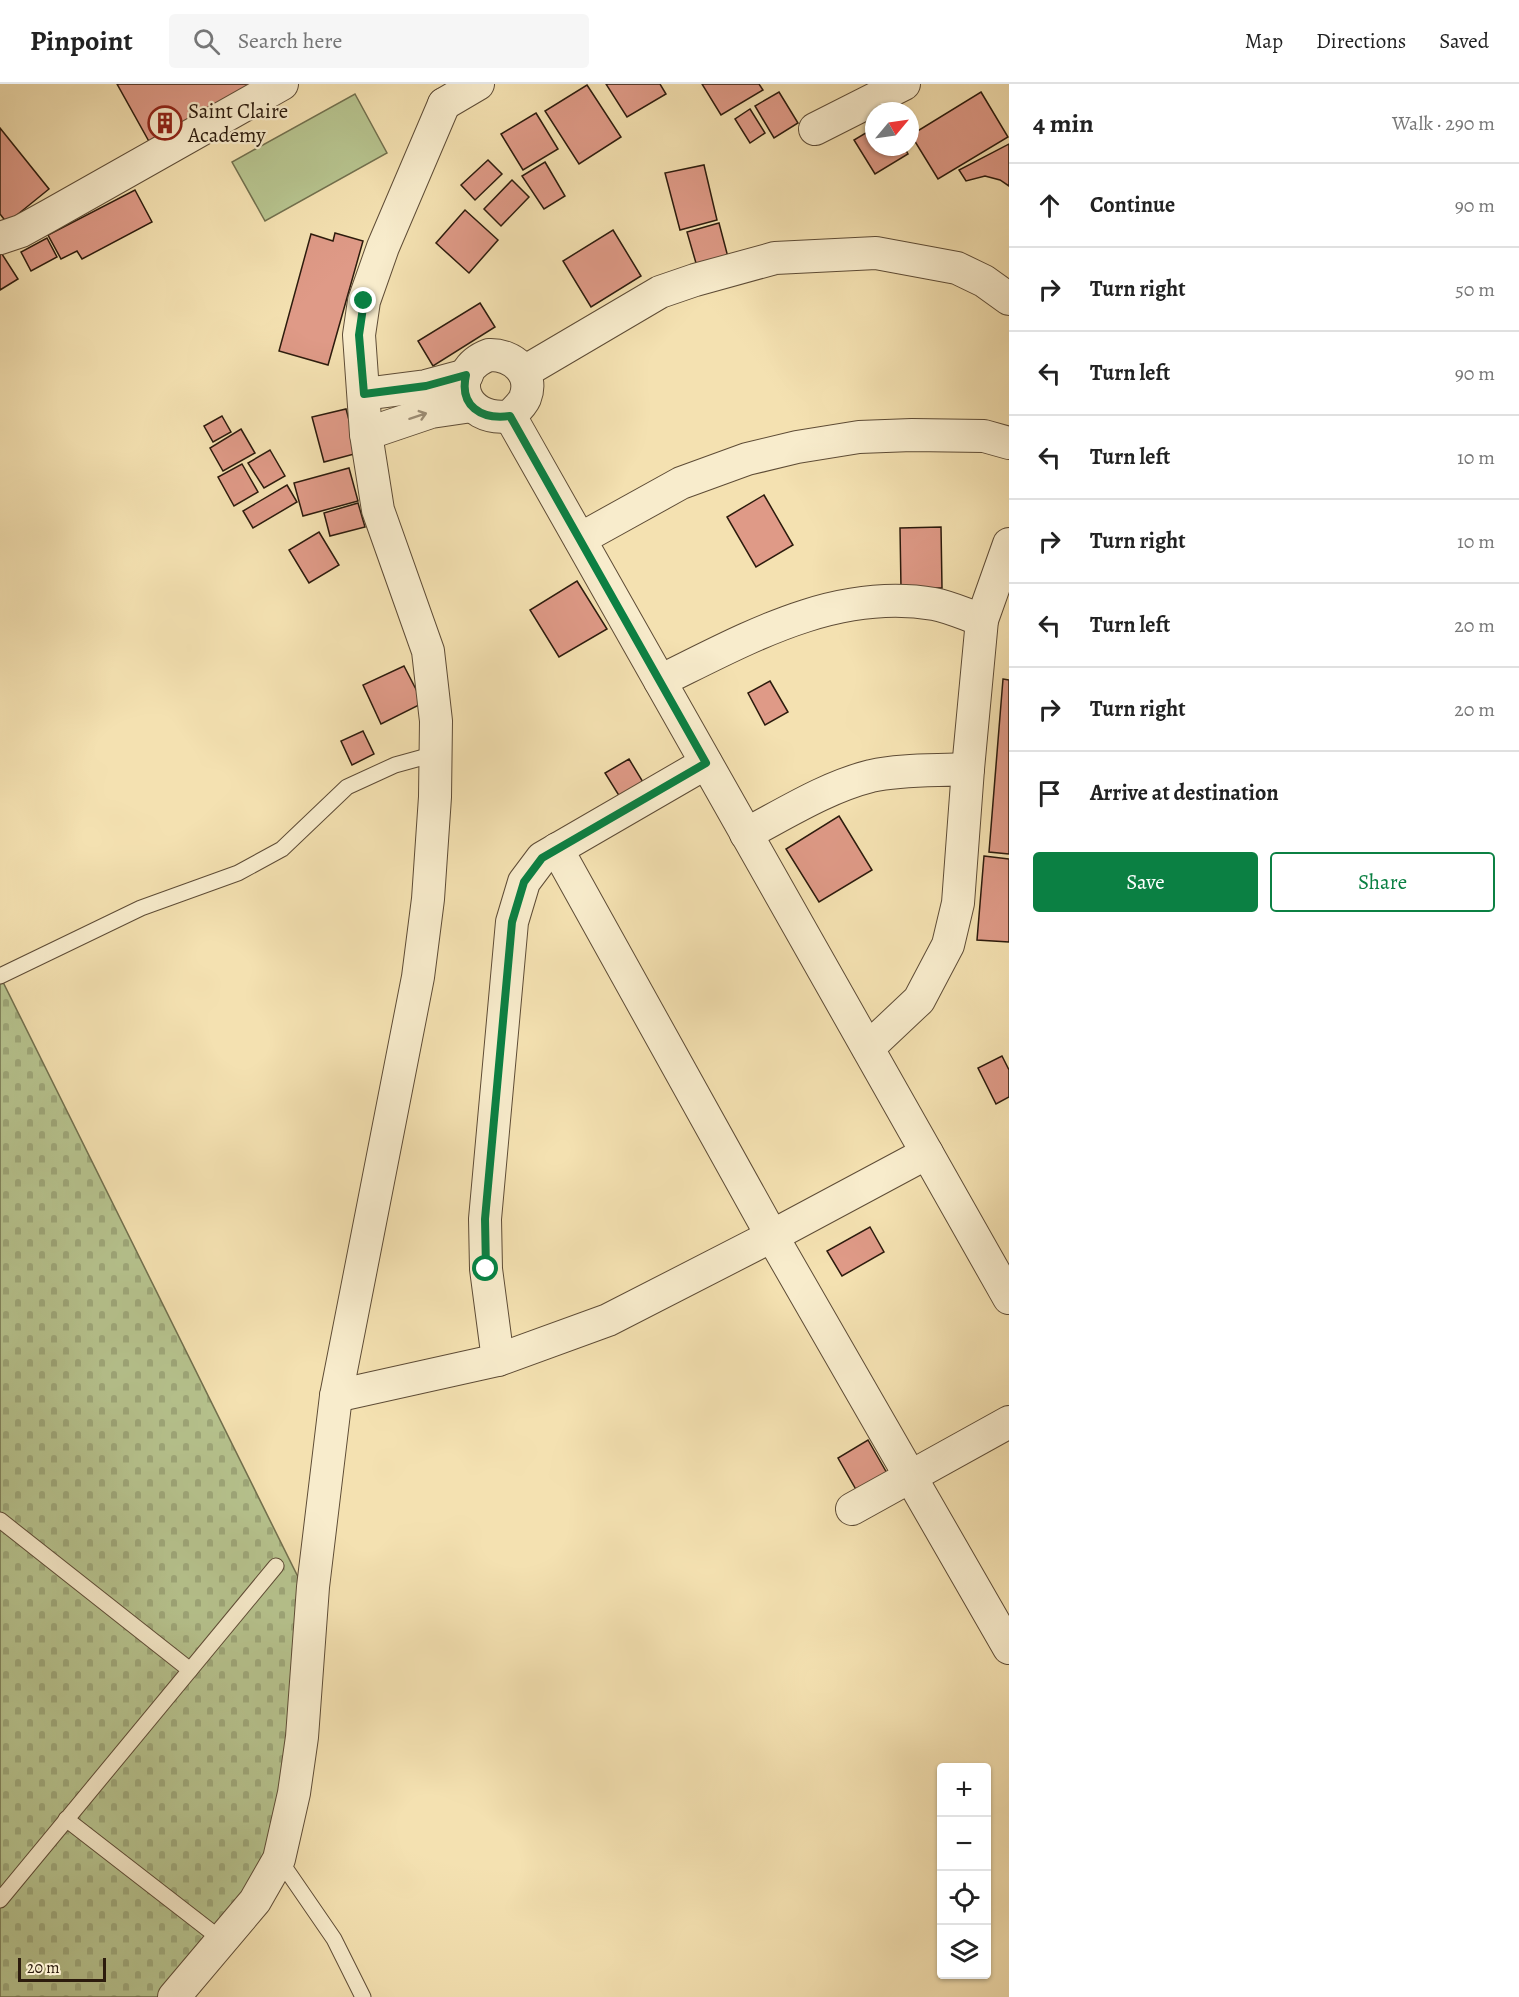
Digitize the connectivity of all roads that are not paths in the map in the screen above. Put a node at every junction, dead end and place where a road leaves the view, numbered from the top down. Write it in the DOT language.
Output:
graph roads {
  1 [pos="282,84"];
  2 [pos="478,84"];
  3 [pos="904,84"];
  4 [pos="442,94"];
  5 [pos="815,129"];
  6 [pos="0,238"];
  7 [pos="1009,299"];
  8 [pos="524,372"];
  9 [pos="466,375"];
  10 [pos="364,394"];
  11 [pos="472,406"];
  12 [pos="510,416"];
  13 [pos="366,434"];
  14 [pos="1009,443"];
  15 [pos="580,539"];
  16 [pos="1009,544"];
  17 [pos="982,620"];
  18 [pos="660,681"];
  19 [pos="435,754"];
  20 [pos="706,763"];
  21 [pos="968,769"];
  22 [pos="746,834"];
  23 [pos="557,849"];
  24 [pos="0,976"];
  25 [pos="868,1048"];
  26 [pos="927,1153"];
  27 [pos="772,1236"];
  28 [pos="1009,1298"];
  29 [pos="498,1360"];
  30 [pos="336,1396"];
  31 [pos="1009,1422"];
  32 [pos="911,1476"];
  33 [pos="852,1509"];
  34 [pos="0,1520"];
  35 [pos="276,1566"];
  36 [pos="1009,1648"];
  37 [pos="190,1670"];
  38 [pos="66,1819"];
  39 [pos="279,1859"];
  40 [pos="0,1900"];
  41 [pos="222,1940"];
  42 [pos="174,1997"];
  43 [pos="363,1997"];
  1 -- 6 [label="street"];
  2 -- 4 [label="street"];
  3 -- 5 [label="street"];
  4 -- 10 [label="street"];
  7 -- 8 [label="street"];
  8 -- 9 [label="street"];
  8 -- 12 [label="street"];
  9 -- 10 [label="street"];
  9 -- 11 [label="street"];
  10 -- 13 [label="street"];
  11 -- 12 [label="street"];
  13 -- 11 [label="street, one-way"];
  12 -- 15 [label="street"];
  13 -- 19 [label="street"];
  14 -- 15 [label="street"];
  15 -- 18 [label="street"];
  16 -- 17 [label="street"];
  17 -- 18 [label="street"];
  17 -- 21 [label="street"];
  18 -- 20 [label="street"];
  19 -- 24 [label="lane"];
  19 -- 30 [label="street"];
  20 -- 22 [label="street"];
  20 -- 23 [label="street"];
  21 -- 22 [label="street"];
  21 -- 25 [label="street"];
  22 -- 25 [label="street"];
  23 -- 27 [label="street"];
  23 -- 29 [label="street"];
  25 -- 26 [label="street"];
  26 -- 27 [label="street"];
  26 -- 28 [label="street"];
  27 -- 29 [label="street"];
  27 -- 32 [label="street"];
  29 -- 30 [label="street"];
  30 -- 39 [label="street"];
  31 -- 32 [label="street"];
  32 -- 33 [label="street"];
  32 -- 36 [label="street"];
  34 -- 37 [label="lane"];
  35 -- 37 [label="lane"];
  37 -- 38 [label="lane"];
  38 -- 40 [label="lane"];
  38 -- 41 [label="lane"];
  39 -- 41 [label="street"];
  39 -- 43 [label="lane"];
  41 -- 42 [label="street"];
}
